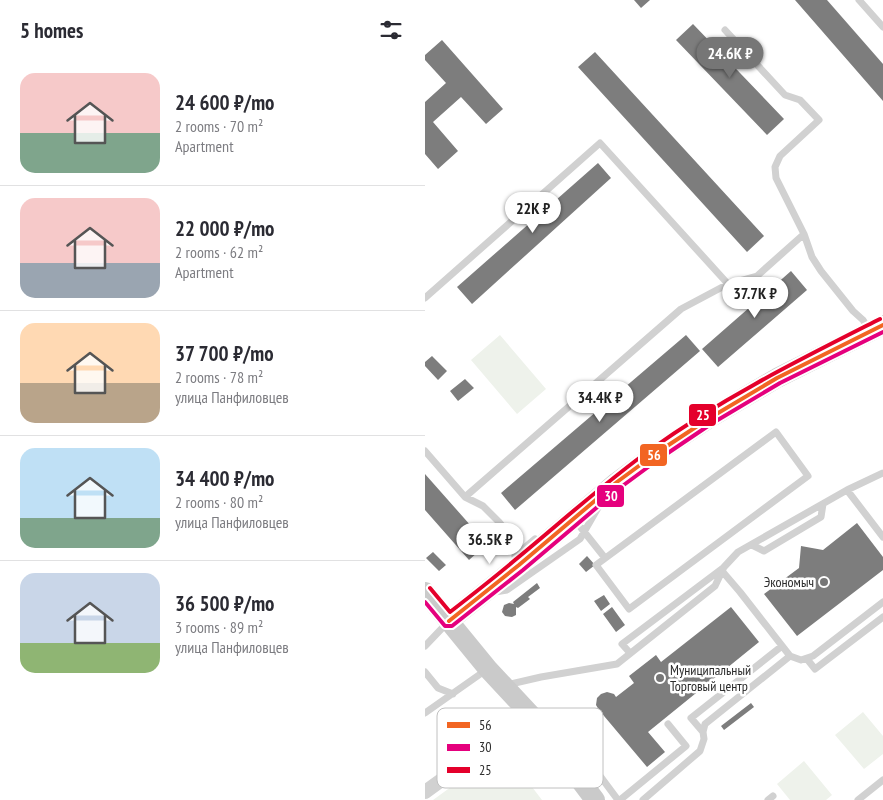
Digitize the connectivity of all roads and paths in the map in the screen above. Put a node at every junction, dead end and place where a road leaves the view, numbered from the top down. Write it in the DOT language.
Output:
graph roads {
  1 [pos="859,0"];
  2 [pos="883,12"];
  3 [pos="876,18"];
  4 [pos="883,26"];
  5 [pos="725,30"];
  6 [pos="804,234"];
  7 [pos="728,284"];
  8 [pos="425,298"];
  9 [pos="876,327"];
  10 [pos="425,451"];
  11 [pos="883,473"];
  12 [pos="610,488"];
  13 [pos="847,490"];
  14 [pos="465,496"];
  15 [pos="823,504"];
  16 [pos="579,525"];
  17 [pos="883,537"];
  18 [pos="751,545"];
  19 [pos="524,554"];
  20 [pos="605,558"];
  21 [pos="723,569"];
  22 [pos="426,594"];
  23 [pos="482,594"];
  24 [pos="883,602"];
  25 [pos="883,617"];
  26 [pos="449,621"];
  27 [pos="425,646"];
  28 [pos="782,646"];
  29 [pos="630,653"];
  30 [pos="790,656"];
  31 [pos="807,659"];
  32 [pos="488,669"];
  33 [pos="425,672"];
  34 [pos="503,686"];
  35 [pos="453,694"];
  36 [pos="524,708"];
  37 [pos="425,713"];
  38 [pos="668,724"];
  39 [pos="703,732"];
  40 [pos="603,779"];
  41 [pos="883,780"];
  42 [pos="437,783"];
  43 [pos="586,788"];
  44 [pos="425,792"];
  45 [pos="595,800"];
  46 [pos="619,800"];
  47 [pos="643,800"];
  48 [pos="858,800"];
  1 -- 3 [label="lane"];
  2 -- 3 [label="lane"];
  3 -- 4 [label="lane"];
  5 -- 6 [label="lane"];
  6 -- 7 [label="lane"];
  6 -- 9 [label="lane"];
  7 -- 8 [label="lane"];
  7 -- 14 [label="lane"];
  9 -- 12 [label="street"];
  10 -- 14 [label="lane"];
  11 -- 13 [label="lane"];
  12 -- 16 [label="street"];
  12 -- 19 [label="lane"];
  13 -- 15 [label="lane"];
  13 -- 17 [label="lane"];
  14 -- 19 [label="lane"];
  15 -- 18 [label="lane"];
  15 -- 18 [label="lane"];
  16 -- 19 [label="street"];
  16 -- 20 [label="lane"];
  16 -- 23 [label="lane"];
  18 -- 21 [label="lane"];
  19 -- 23 [label="street"];
  20 -- 20 [label="lane"];
  21 -- 28 [label="lane"];
  21 -- 29 [label="lane"];
  21 -- 29 [label="lane"];
  22 -- 26 [label="street"];
  23 -- 26 [label="street"];
  24 -- 31 [label="lane"];
  25 -- 31 [label="lane"];
  26 -- 27 [label="lane"];
  26 -- 32 [label="street"];
  28 -- 30 [label="lane"];
  28 -- 39 [label="lane"];
  29 -- 34 [label="lane"];
  30 -- 31 [label="lane"];
  30 -- 39 [label="lane"];
  32 -- 34 [label="street"];
  32 -- 35 [label="lane"];
  33 -- 35 [label="lane"];
  34 -- 36 [label="street"];
  35 -- 37 [label="lane"];
  38 -- 46 [label="lane"];
  39 -- 47 [label="lane"];
  40 -- 46 [label="lane"];
  41 -- 48 [label="lane"];
  42 -- 44 [label="street"];
  43 -- 45 [label="street"];
}
